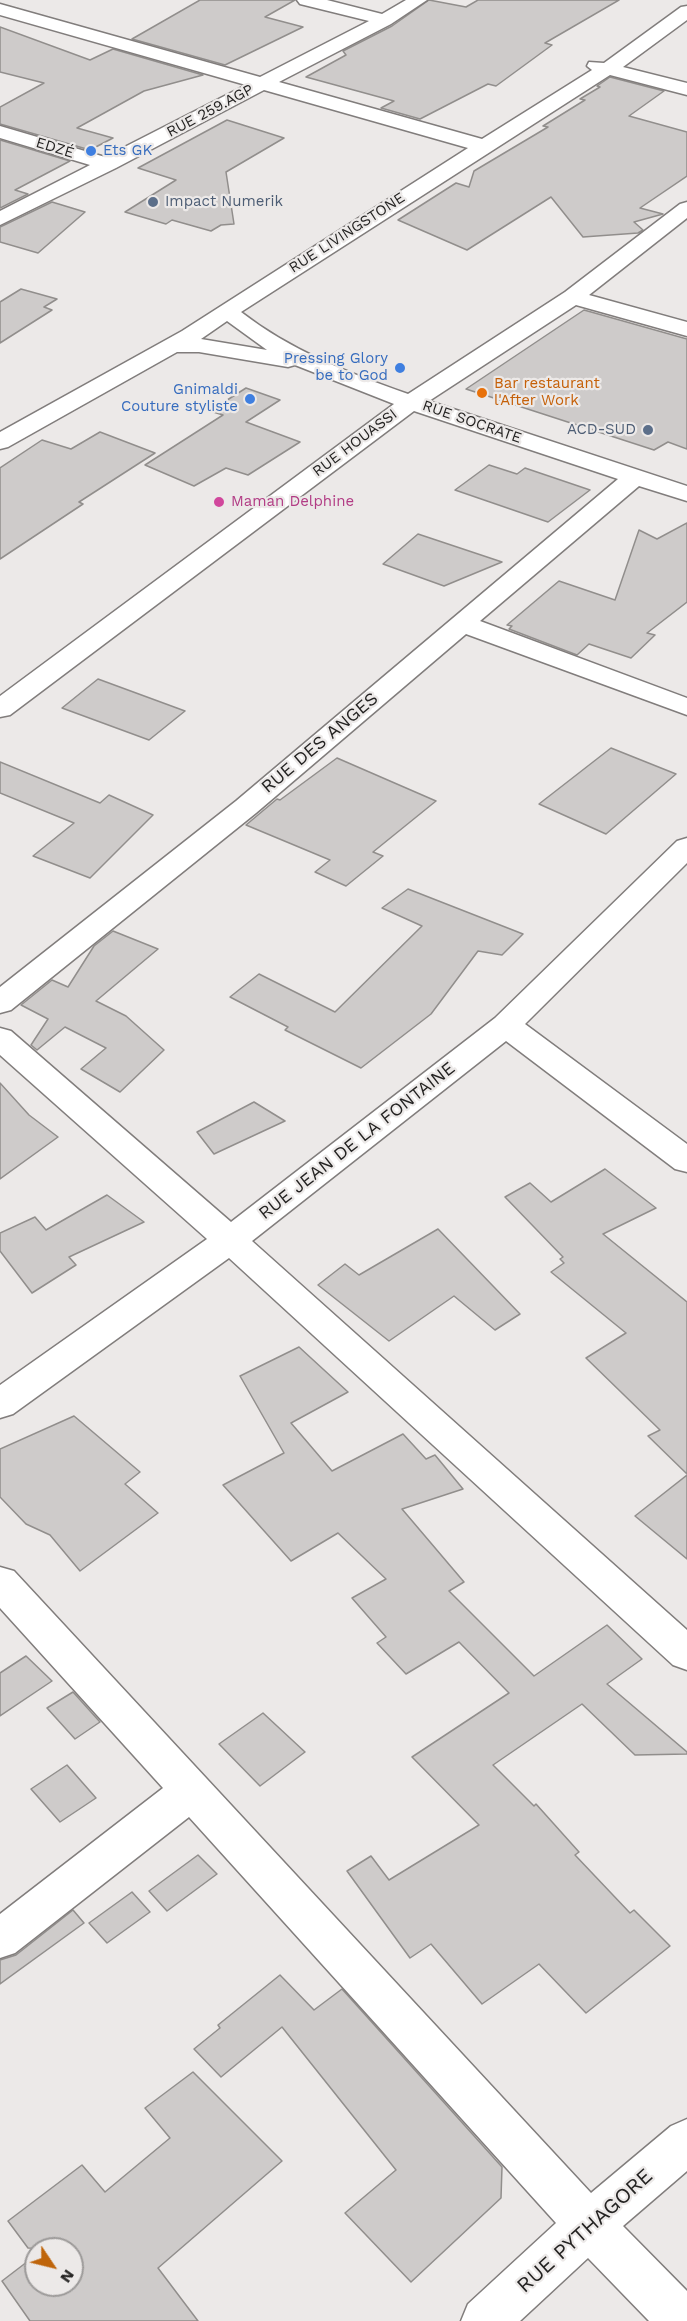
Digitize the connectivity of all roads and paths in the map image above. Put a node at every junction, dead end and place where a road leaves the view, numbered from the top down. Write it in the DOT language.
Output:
graph roads {
  1 [pos="306,0"];
  2 [pos="418,0"];
  3 [pos="679,0"];
  4 [pos="0,9"];
  5 [pos="687,11"];
  6 [pos="385,20"];
  7 [pos="599,66"];
  8 [pos="263,83"];
  9 [pos="687,89"];
  10 [pos="0,132"];
  11 [pos="475,144"];
  12 [pos="110,164"];
  13 [pos="687,208"];
  14 [pos="0,219"];
  15 [pos="573,297"];
  16 [pos="227,311"];
  17 [pos="687,329"];
  18 [pos="179,337"];
  19 [pos="310,364"];
  20 [pos="411,402"];
  21 [pos="0,426"];
  22 [pos="0,442"];
  23 [pos="635,477"];
  24 [pos="687,494"];
  25 [pos="461,623"];
  26 [pos="687,707"];
  27 [pos="0,709"];
  28 [pos="687,847"];
  29 [pos="0,1003"];
  30 [pos="506,1025"];
  31 [pos="0,1038"];
  32 [pos="687,1161"];
  33 [pos="230,1240"];
  34 [pos="0,1404"];
  35 [pos="0,1582"];
  36 [pos="687,1654"];
  37 [pos="192,1790"];
  38 [pos="0,1939"];
  39 [pos="687,2141"];
  40 [pos="589,2225"];
  41 [pos="485,2321"];
  42 [pos="683,2321"];
  1 -- 6 [label="street"];
  2 -- 6 [label="street, RUE 259.AGP"];
  3 -- 7 [label="street, RUE LIVINGSTONE"];
  4 -- 8 [label="street"];
  5 -- 7 [label="street, RUE LIVINGSTONE"];
  6 -- 8 [label="street, RUE 259.AGP"];
  7 -- 9 [label="street"];
  7 -- 11 [label="street, RUE LIVINGSTONE"];
  8 -- 11 [label="street"];
  8 -- 12 [label="street, RUE 259.AGP"];
  10 -- 12 [label="street, EDZÉ"];
  11 -- 16 [label="street, RUE LIVINGSTONE"];
  11 -- 18 [label="street, RUE LIVINGSTONE"];
  12 -- 14 [label="street, RUE 259.AGP"];
  13 -- 15 [label="street, RUE HOUASSI"];
  15 -- 17 [label="street"];
  15 -- 20 [label="street, RUE HOUASSI"];
  16 -- 18 [label="street, RUE LIVINGSTONE"];
  16 -- 19 [label="street"];
  18 -- 19 [label="street"];
  18 -- 21 [label="street, RUE LIVINGSTONE"];
  18 -- 22 [label="street, RUE LIVINGSTONE"];
  19 -- 20 [label="street, RUE SOCRATE"];
  20 -- 23 [label="street, RUE SOCRATE"];
  20 -- 27 [label="street, RUE HOUASSI"];
  23 -- 24 [label="street, RUE SOCRATE"];
  23 -- 25 [label="street, RUE DES ANGES"];
  25 -- 26 [label="street"];
  25 -- 29 [label="street, RUE DES ANGES"];
  28 -- 30 [label="street, RUE JEAN DE LA FONTAINE"];
  30 -- 32 [label="street"];
  30 -- 33 [label="street, RUE JEAN DE LA FONTAINE"];
  31 -- 33 [label="street"];
  33 -- 34 [label="street, RUE JEAN DE LA FONTAINE"];
  33 -- 36 [label="street"];
  35 -- 37 [label="street"];
  37 -- 38 [label="street"];
  37 -- 40 [label="street"];
  39 -- 40 [label="street, RUE PYTHAGORE"];
  40 -- 41 [label="street, RUE PYTHAGORE"];
  40 -- 42 [label="street"];
}
